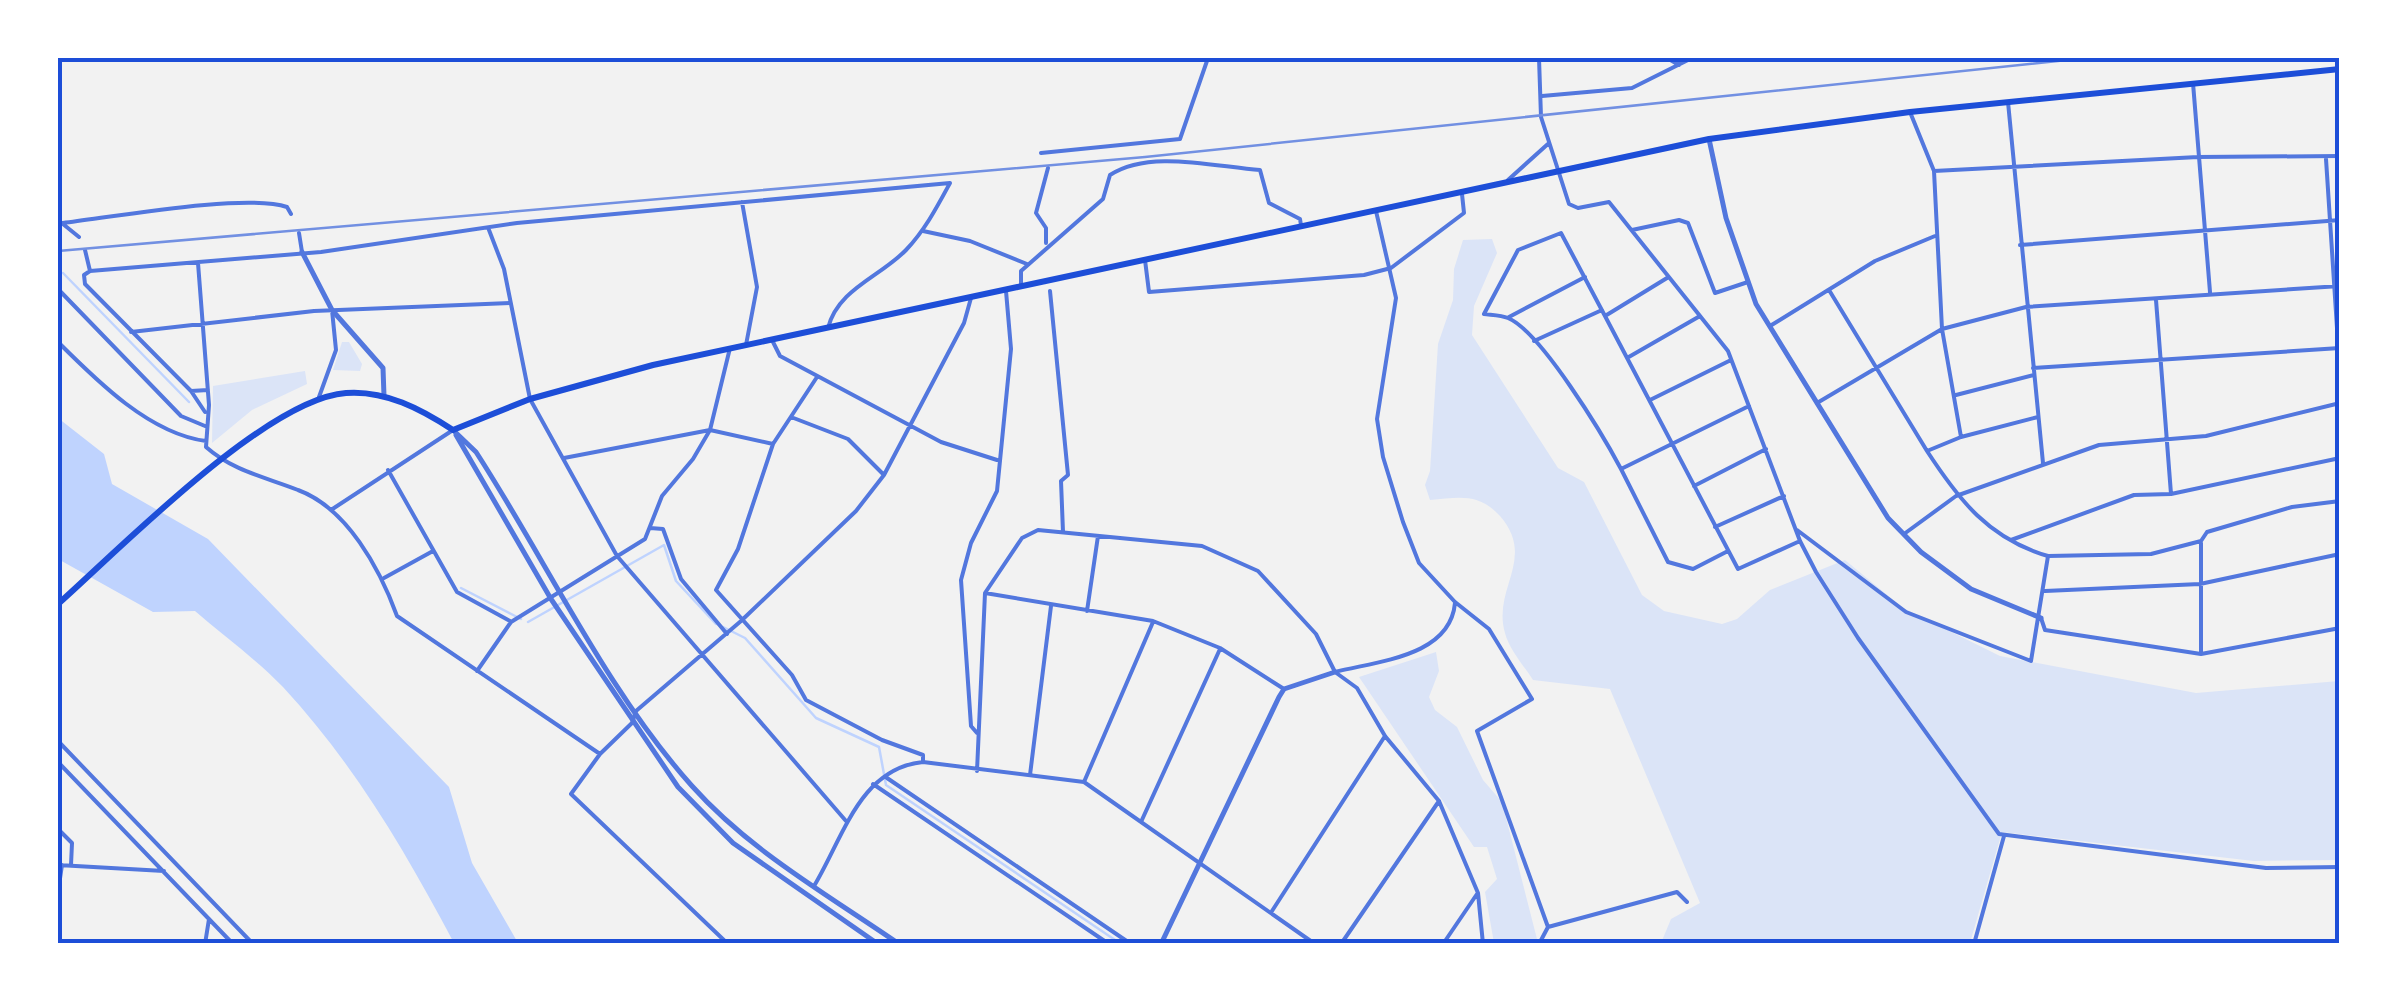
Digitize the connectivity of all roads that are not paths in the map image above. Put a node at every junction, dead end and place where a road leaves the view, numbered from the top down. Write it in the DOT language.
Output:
graph roads {
  1 [pos="1208,58"];
  2 [pos="1539,58"];
  3 [pos="1667,58"];
  4 [pos="1692,58"];
  5 [pos="1676,60"];
  6 [pos="2340,69"];
  7 [pos="2193,83"];
  8 [pos="1542,96"];
  9 [pos="2008,102"];
  10 [pos="1910,112"];
  11 [pos="1709,139"];
  12 [pos="1550,142"];
  13 [pos="1041,153"];
  14 [pos="2198,156"];
  15 [pos="2340,156"];
  16 [pos="2326,157"];
  17 [pos="2014,166"];
  18 [pos="1048,168"];
  19 [pos="1934,171"];
  20 [pos="1558,172"];
  21 [pos="1504,183"];
  22 [pos="1462,194"];
  23 [pos="742,202"];
  24 [pos="1376,211"];
  25 [pos="290,214"];
  26 [pos="2332,220"];
  27 [pos="2340,220"];
  28 [pos="60,221"];
  29 [pos="1302,228"];
  30 [pos="2204,229"];
  31 [pos="489,230"];
  32 [pos="1632,230"];
  33 [pos="922,231"];
  34 [pos="299,233"];
  35 [pos="1935,236"];
  36 [pos="79,237"];
  37 [pos="1047,245"];
  38 [pos="2020,245"];
  39 [pos="85,250"];
  40 [pos="302,252"];
  41 [pos="1146,260"];
  42 [pos="198,263"];
  43 [pos="1028,264"];
  44 [pos="1391,268"];
  45 [pos="90,272"];
  46 [pos="1668,277"];
  47 [pos="1584,278"];
  48 [pos="1748,282"];
  49 [pos="2332,286"];
  50 [pos="2340,286"];
  51 [pos="1020,287"];
  52 [pos="58,289"];
  53 [pos="1006,290"];
  54 [pos="1829,290"];
  55 [pos="1050,291"];
  56 [pos="2210,294"];
  57 [pos="971,298"];
  58 [pos="2156,298"];
  59 [pos="511,303"];
  60 [pos="2026,306"];
  61 [pos="332,310"];
  62 [pos="1604,313"];
  63 [pos="1700,316"];
  64 [pos="1508,318"];
  65 [pos="202,325"];
  66 [pos="1770,326"];
  67 [pos="828,328"];
  68 [pos="1942,329"];
  69 [pos="131,332"];
  70 [pos="772,340"];
  71 [pos="1533,341"];
  72 [pos="58,342"];
  73 [pos="746,345"];
  74 [pos="730,348"];
  75 [pos="2338,348"];
  76 [pos="1627,358"];
  77 [pos="1731,360"];
  78 [pos="2161,360"];
  79 [pos="1874,368"];
  80 [pos="2033,368"];
  81 [pos="2340,374"];
  82 [pos="817,376"];
  83 [pos="2034,376"];
  84 [pos="208,390"];
  85 [pos="191,391"];
  86 [pos="1954,395"];
  87 [pos="384,396"];
  88 [pos="319,397"];
  89 [pos="530,398"];
  90 [pos="1650,400"];
  91 [pos="1817,403"];
  92 [pos="2340,403"];
  93 [pos="1749,406"];
  94 [pos="205,412"];
  95 [pos="791,416"];
  96 [pos="2038,418"];
  97 [pos="206,426"];
  98 [pos="910,426"];
  99 [pos="453,430"];
  100 [pos="710,430"];
  101 [pos="1962,437"];
  102 [pos="2168,440"];
  103 [pos="206,441"];
  104 [pos="772,444"];
  105 [pos="1672,445"];
  106 [pos="1766,449"];
  107 [pos="1926,452"];
  108 [pos="564,458"];
  109 [pos="2340,458"];
  110 [pos="998,460"];
  111 [pos="219,463"];
  112 [pos="2043,463"];
  113 [pos="1621,469"];
  114 [pos="388,470"];
  115 [pos="884,474"];
  116 [pos="1694,486"];
  117 [pos="2171,494"];
  118 [pos="1784,496"];
  119 [pos="1956,496"];
  120 [pos="2340,501"];
  121 [pos="332,510"];
  122 [pos="1715,527"];
  123 [pos="650,528"];
  124 [pos="1796,529"];
  125 [pos="1063,532"];
  126 [pos="1904,534"];
  127 [pos="1098,535"];
  128 [pos="2010,540"];
  129 [pos="2202,541"];
  130 [pos="1800,542"];
  131 [pos="432,551"];
  132 [pos="1728,551"];
  133 [pos="2340,554"];
  134 [pos="617,556"];
  135 [pos="2048,556"];
  136 [pos="384,578"];
  137 [pos="2200,584"];
  138 [pos="2044,591"];
  139 [pos="562,592"];
  140 [pos="985,593"];
  141 [pos="551,598"];
  142 [pos="1454,602"];
  143 [pos="58,604"];
  144 [pos="1051,606"];
  145 [pos="1087,611"];
  146 [pos="2041,618"];
  147 [pos="741,621"];
  148 [pos="511,622"];
  149 [pos="1154,622"];
  150 [pos="2340,628"];
  151 [pos="727,634"];
  152 [pos="1220,648"];
  153 [pos="703,654"];
  154 [pos="2201,654"];
  155 [pos="477,671"];
  156 [pos="1335,672"];
  157 [pos="1284,689"];
  158 [pos="636,712"];
  159 [pos="632,723"];
  160 [pos="978,735"];
  161 [pos="1385,736"];
  162 [pos="58,741"];
  163 [pos="600,754"];
  164 [pos="58,762"];
  165 [pos="923,762"];
  166 [pos="976,771"];
  167 [pos="886,778"];
  168 [pos="1030,778"];
  169 [pos="1084,782"];
  170 [pos="873,784"];
  171 [pos="1439,801"];
  172 [pos="846,821"];
  173 [pos="1141,822"];
  174 [pos="58,828"];
  175 [pos="2004,836"];
  176 [pos="1198,864"];
  177 [pos="60,865"];
  178 [pos="71,865"];
  179 [pos="2340,866"];
  180 [pos="164,871"];
  181 [pos="814,886"];
  182 [pos="58,892"];
  183 [pos="1478,893"];
  184 [pos="1688,902"];
  185 [pos="1272,910"];
  186 [pos="210,920"];
  187 [pos="1548,927"];
  188 [pos="205,944"];
  189 [pos="233,944"];
  190 [pos="253,944"];
  191 [pos="728,944"];
  192 [pos="878,944"];
  193 [pos="899,944"];
  194 [pos="1109,944"];
  195 [pos="1132,944"];
  196 [pos="1161,944"];
  197 [pos="1315,944"];
  198 [pos="1341,944"];
  199 [pos="1443,944"];
  200 [pos="1483,944"];
  201 [pos="1539,944"];
  202 [pos="1974,944"];
  1 -- 13 [label="street"];
  2 -- 8 [label="street"];
  3 -- 5 [label="street"];
  4 -- 5 [label="street"];
  5 -- 8 [label="street"];
  6 -- 7 [label="main road"];
  7 -- 9 [label="main road"];
  7 -- 14 [label="street"];
  8 -- 12 [label="street"];
  9 -- 10 [label="main road"];
  9 -- 17 [label="street"];
  10 -- 11 [label="main road"];
  10 -- 19 [label="street"];
  11 -- 20 [label="main road"];
  11 -- 48 [label="street"];
  12 -- 20 [label="street"];
  12 -- 21 [label="street"];
  14 -- 16 [label="street"];
  14 -- 17 [label="street"];
  14 -- 30 [label="street"];
  15 -- 16 [label="street"];
  16 -- 26 [label="street"];
  17 -- 19 [label="street"];
  17 -- 38 [label="street"];
  18 -- 37 [label="street"];
  19 -- 35 [label="street"];
  20 -- 21 [label="main road"];
  20 -- 32 [label="street"];
  21 -- 22 [label="main road"];
  22 -- 24 [label="main road"];
  22 -- 44 [label="street"];
  23 -- 31 [label="street"];
  23 -- 33 [label="street"];
  23 -- 73 [label="street"];
  24 -- 29 [label="main road"];
  24 -- 44 [label="street"];
  25 -- 28 [label="street"];
  26 -- 27 [label="street"];
  26 -- 30 [label="street"];
  26 -- 49 [label="street"];
  28 -- 36 [label="street"];
  29 -- 37 [label="street"];
  29 -- 41 [label="main road"];
  30 -- 38 [label="street"];
  30 -- 56 [label="street"];
  31 -- 40 [label="street"];
  31 -- 59 [label="street"];
  32 -- 46 [label="street"];
  32 -- 48 [label="street"];
  33 -- 43 [label="street"];
  33 -- 67 [label="street"];
  34 -- 40 [label="street"];
  35 -- 54 [label="street"];
  35 -- 68 [label="street"];
  37 -- 43 [label="street"];
  38 -- 60 [label="street"];
  39 -- 45 [label="street"];
  40 -- 42 [label="street"];
  40 -- 61 [label="street"];
  41 -- 44 [label="street"];
  41 -- 51 [label="main road"];
  42 -- 45 [label="street"];
  42 -- 65 [label="street"];
  43 -- 51 [label="street"];
  44 -- 142 [label="street"];
  45 -- 69 [label="street"];
  46 -- 62 [label="street"];
  46 -- 63 [label="street"];
  47 -- 62 [label="street"];
  47 -- 64 [label="street"];
  47 -- 64 [label="street"];
  48 -- 66 [label="street"];
  49 -- 50 [label="street"];
  49 -- 56 [label="street"];
  49 -- 75 [label="street"];
  51 -- 53 [label="main road"];
  52 -- 97 [label="street"];
  53 -- 57 [label="main road"];
  53 -- 110 [label="street"];
  54 -- 66 [label="street"];
  54 -- 79 [label="street"];
  55 -- 125 [label="street"];
  56 -- 58 [label="street"];
  57 -- 67 [label="main road"];
  57 -- 98 [label="street"];
  58 -- 60 [label="street"];
  58 -- 78 [label="street"];
  59 -- 61 [label="street"];
  59 -- 89 [label="street"];
  60 -- 68 [label="street"];
  60 -- 80 [label="street"];
  61 -- 65 [label="street"];
  61 -- 87 [label="street"];
  61 -- 88 [label="street"];
  62 -- 71 [label="street"];
  62 -- 76 [label="street"];
  63 -- 76 [label="street"];
  63 -- 77 [label="street"];
  64 -- 71 [label="street"];
  65 -- 69 [label="street"];
  65 -- 84 [label="street"];
  66 -- 91 [label="street"];
  67 -- 70 [label="main road"];
  68 -- 79 [label="street"];
  68 -- 86 [label="street"];
  69 -- 85 [label="street"];
  70 -- 73 [label="main road"];
  70 -- 82 [label="street"];
  71 -- 113 [label="street"];
  72 -- 103 [label="street"];
  73 -- 74 [label="main road"];
  74 -- 89 [label="main road"];
  74 -- 100 [label="street"];
  75 -- 78 [label="street"];
  75 -- 81 [label="street"];
  76 -- 90 [label="street"];
  77 -- 90 [label="street"];
  77 -- 93 [label="street"];
  78 -- 80 [label="street"];
  78 -- 102 [label="street"];
  79 -- 91 [label="street"];
  79 -- 107 [label="street"];
  80 -- 83 [label="street"];
  82 -- 95 [label="street"];
  82 -- 98 [label="street"];
  83 -- 86 [label="street"];
  83 -- 96 [label="street"];
  84 -- 85 [label="street"];
  84 -- 94 [label="street"];
  85 -- 94 [label="street"];
  86 -- 101 [label="street"];
  87 -- 88 [label="main road"];
  87 -- 99 [label="main road"];
  88 -- 111 [label="main road"];
  89 -- 99 [label="main road"];
  89 -- 108 [label="street"];
  90 -- 105 [label="street"];
  91 -- 126 [label="street"];
  92 -- 102 [label="street"];
  93 -- 105 [label="street"];
  93 -- 106 [label="street"];
  94 -- 97 [label="street"];
  95 -- 104 [label="street"];
  95 -- 115 [label="street"];
  96 -- 101 [label="street"];
  96 -- 112 [label="street"];
  97 -- 103 [label="street"];
  98 -- 110 [label="street"];
  98 -- 115 [label="street"];
  99 -- 114 [label="street"];
  99 -- 139 [label="street"];
  99 -- 141 [label="street"];
  100 -- 104 [label="street"];
  100 -- 108 [label="street"];
  100 -- 123 [label="street"];
  101 -- 107 [label="street"];
  102 -- 112 [label="street"];
  102 -- 117 [label="street"];
  103 -- 111 [label="street"];
  104 -- 147 [label="street"];
  105 -- 113 [label="street"];
  105 -- 116 [label="street"];
  106 -- 116 [label="street"];
  106 -- 118 [label="street"];
  107 -- 119 [label="street"];
  108 -- 134 [label="street"];
  109 -- 117 [label="street"];
  110 -- 160 [label="street"];
  111 -- 121 [label="street"];
  111 -- 143 [label="main road"];
  112 -- 119 [label="street"];
  113 -- 132 [label="street"];
  114 -- 121 [label="street"];
  114 -- 131 [label="street"];
  115 -- 147 [label="street"];
  116 -- 122 [label="street"];
  117 -- 128 [label="street"];
  118 -- 122 [label="street"];
  118 -- 124 [label="street"];
  119 -- 126 [label="street"];
  119 -- 128 [label="street"];
  120 -- 129 [label="street"];
  121 -- 136 [label="street"];
  122 -- 132 [label="street"];
  123 -- 134 [label="street"];
  123 -- 151 [label="street"];
  124 -- 130 [label="street"];
  124 -- 146 [label="street"];
  125 -- 127 [label="street"];
  125 -- 140 [label="street"];
  126 -- 146 [label="street"];
  127 -- 145 [label="street"];
  127 -- 156 [label="street"];
  128 -- 135 [label="street"];
  129 -- 135 [label="street"];
  129 -- 137 [label="street"];
  130 -- 132 [label="street"];
  130 -- 175 [label="street"];
  131 -- 136 [label="street"];
  131 -- 148 [label="street"];
  133 -- 137 [label="street"];
  134 -- 139 [label="street"];
  134 -- 153 [label="street"];
  135 -- 138 [label="street"];
  136 -- 155 [label="street"];
  137 -- 138 [label="street"];
  137 -- 154 [label="street"];
  138 -- 146 [label="street"];
  139 -- 141 [label="street"];
  139 -- 158 [label="street"];
  140 -- 144 [label="street"];
  140 -- 160 [label="street"];
  141 -- 148 [label="street"];
  141 -- 159 [label="street"];
  142 -- 156 [label="street"];
  142 -- 187 [label="street"];
  144 -- 145 [label="street"];
  144 -- 168 [label="street"];
  145 -- 149 [label="street"];
  146 -- 154 [label="street"];
  147 -- 151 [label="street"];
  147 -- 165 [label="street"];
  148 -- 155 [label="street"];
  149 -- 152 [label="street"];
  149 -- 169 [label="street"];
  150 -- 154 [label="street"];
  151 -- 153 [label="street"];
  152 -- 157 [label="street"];
  152 -- 173 [label="street"];
  153 -- 158 [label="street"];
  153 -- 172 [label="street"];
  155 -- 163 [label="street"];
  156 -- 157 [label="street"];
  156 -- 161 [label="street"];
  157 -- 176 [label="street"];
  158 -- 159 [label="street"];
  158 -- 181 [label="street"];
  159 -- 163 [label="street"];
  159 -- 192 [label="street"];
  160 -- 166 [label="street"];
  161 -- 171 [label="street"];
  161 -- 185 [label="street"];
  162 -- 190 [label="street"];
  163 -- 191 [label="street"];
  164 -- 180 [label="street"];
  165 -- 166 [label="street"];
  165 -- 167 [label="street"];
  166 -- 168 [label="street"];
  167 -- 170 [label="street"];
  167 -- 195 [label="street"];
  168 -- 169 [label="street"];
  169 -- 173 [label="street"];
  170 -- 172 [label="street"];
  170 -- 194 [label="street"];
  171 -- 183 [label="street"];
  171 -- 198 [label="street"];
  172 -- 181 [label="street"];
  173 -- 176 [label="street"];
  174 -- 178 [label="street"];
  175 -- 179 [label="street"];
  175 -- 202 [label="street"];
  176 -- 185 [label="street"];
  176 -- 196 [label="street"];
  177 -- 178 [label="street"];
  177 -- 182 [label="street"];
  178 -- 180 [label="street"];
  180 -- 186 [label="street"];
  181 -- 193 [label="street"];
  183 -- 199 [label="street"];
  183 -- 200 [label="street"];
  184 -- 187 [label="street"];
  185 -- 197 [label="street"];
  186 -- 188 [label="street"];
  186 -- 189 [label="street"];
  187 -- 201 [label="street"];
}
